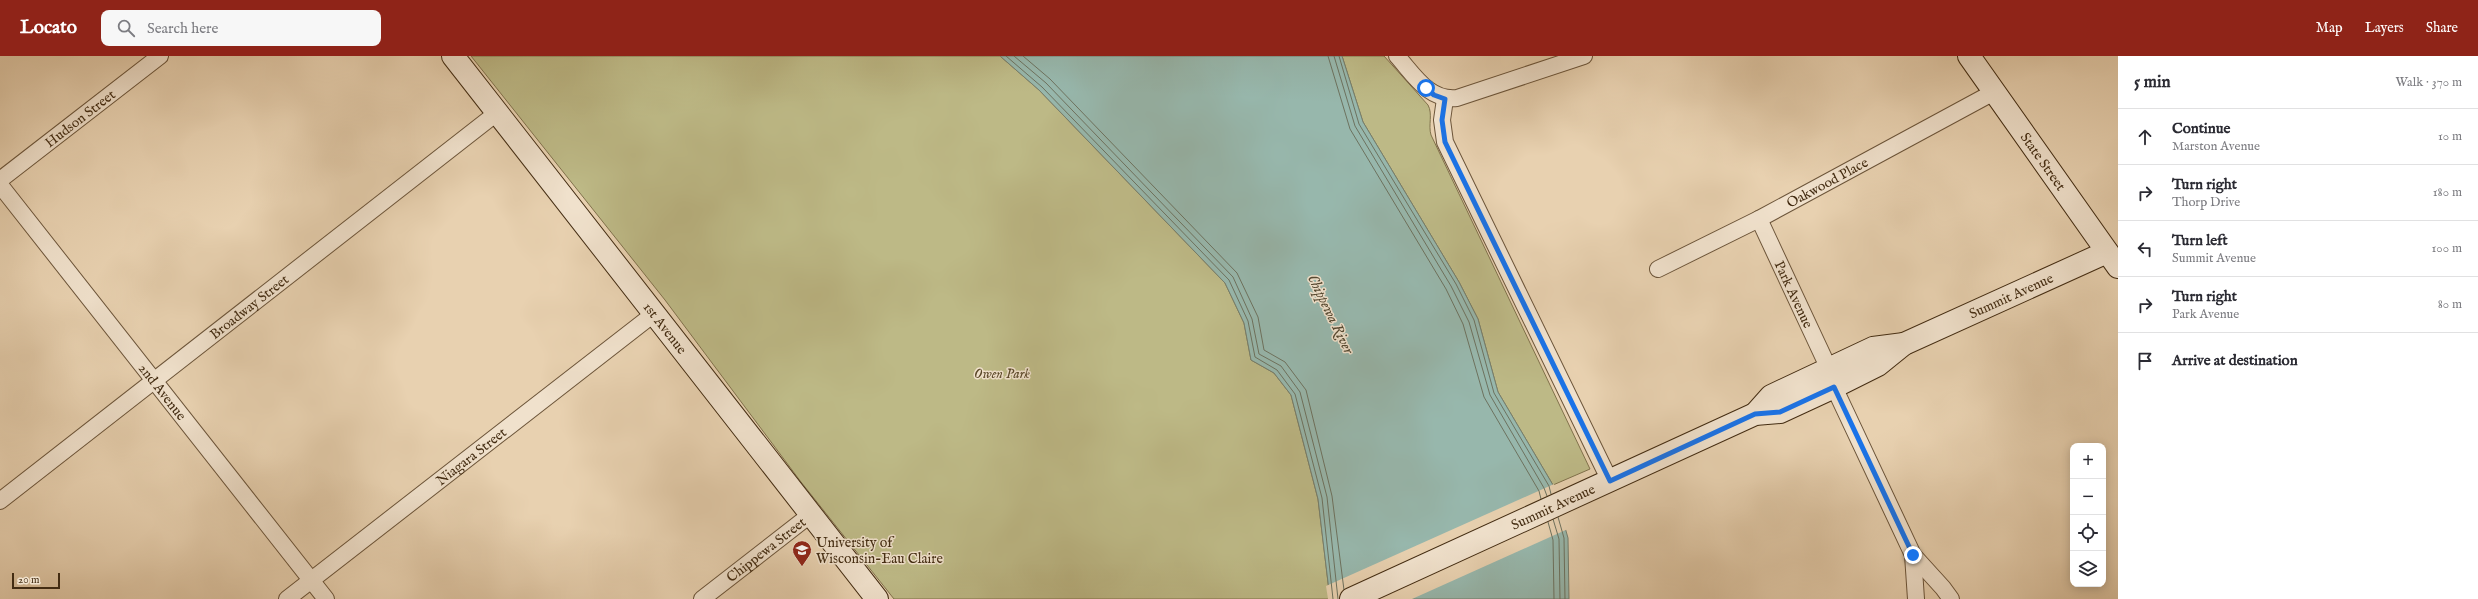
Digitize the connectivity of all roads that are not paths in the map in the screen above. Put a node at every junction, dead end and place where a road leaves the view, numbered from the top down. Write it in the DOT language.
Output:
graph roads {
  1 [pos="160,56"];
  2 [pos="454,56"];
  3 [pos="1397,56"];
  4 [pos="1584,56"];
  5 [pos="1969,56"];
  6 [pos="1994,92"];
  7 [pos="1445,99"];
  8 [pos="498,112"];
  9 [pos="0,180"];
  10 [pos="0,185"];
  11 [pos="1759,219"];
  12 [pos="2114,256"];
  13 [pos="1658,269"];
  14 [pos="655,313"];
  15 [pos="1831,378"];
  16 [pos="154,380"];
  17 [pos="1603,484"];
  18 [pos="0,501"];
  19 [pos="810,515"];
  20 [pos="1913,555"];
  21 [pos="311,580"];
  22 [pos="287,599"];
  23 [pos="326,599"];
  24 [pos="702,599"];
  25 [pos="877,599"];
  26 [pos="1351,599"];
  27 [pos="1916,599"];
  28 [pos="1951,599"];
  1 -- 9 [label="street, Hudson Street"];
  2 -- 8 [label="main road, 1st Avenue"];
  3 -- 7 [label="street"];
  4 -- 7 [label="street"];
  5 -- 6 [label="main road, State Street"];
  6 -- 11 [label="street, Oakwood Place"];
  6 -- 12 [label="main road, State Street"];
  7 -- 17 [label="street"];
  8 -- 14 [label="main road, 1st Avenue"];
  8 -- 16 [label="street, Broadway Street"];
  10 -- 16 [label="street, 2nd Avenue"];
  11 -- 13 [label="street, Oakwood Place"];
  11 -- 15 [label="street, Park Avenue"];
  12 -- 15 [label="main road, Summit Avenue"];
  14 -- 19 [label="main road, 1st Avenue"];
  14 -- 21 [label="street, Niagara Street"];
  15 -- 17 [label="main road, Summit Avenue"];
  15 -- 20 [label="street, Park Avenue"];
  16 -- 18 [label="street, Broadway Street"];
  16 -- 21 [label="street, 2nd Avenue"];
  17 -- 26 [label="main road, Summit Avenue"];
  19 -- 24 [label="street, Chippewa Street"];
  19 -- 25 [label="main road, 1st Avenue"];
  20 -- 27 [label="street, Park Avenue"];
  20 -- 28 [label="street, Park Avenue"];
  21 -- 22 [label="street, Niagara Street"];
  21 -- 23 [label="street, 2nd Avenue"];
}
